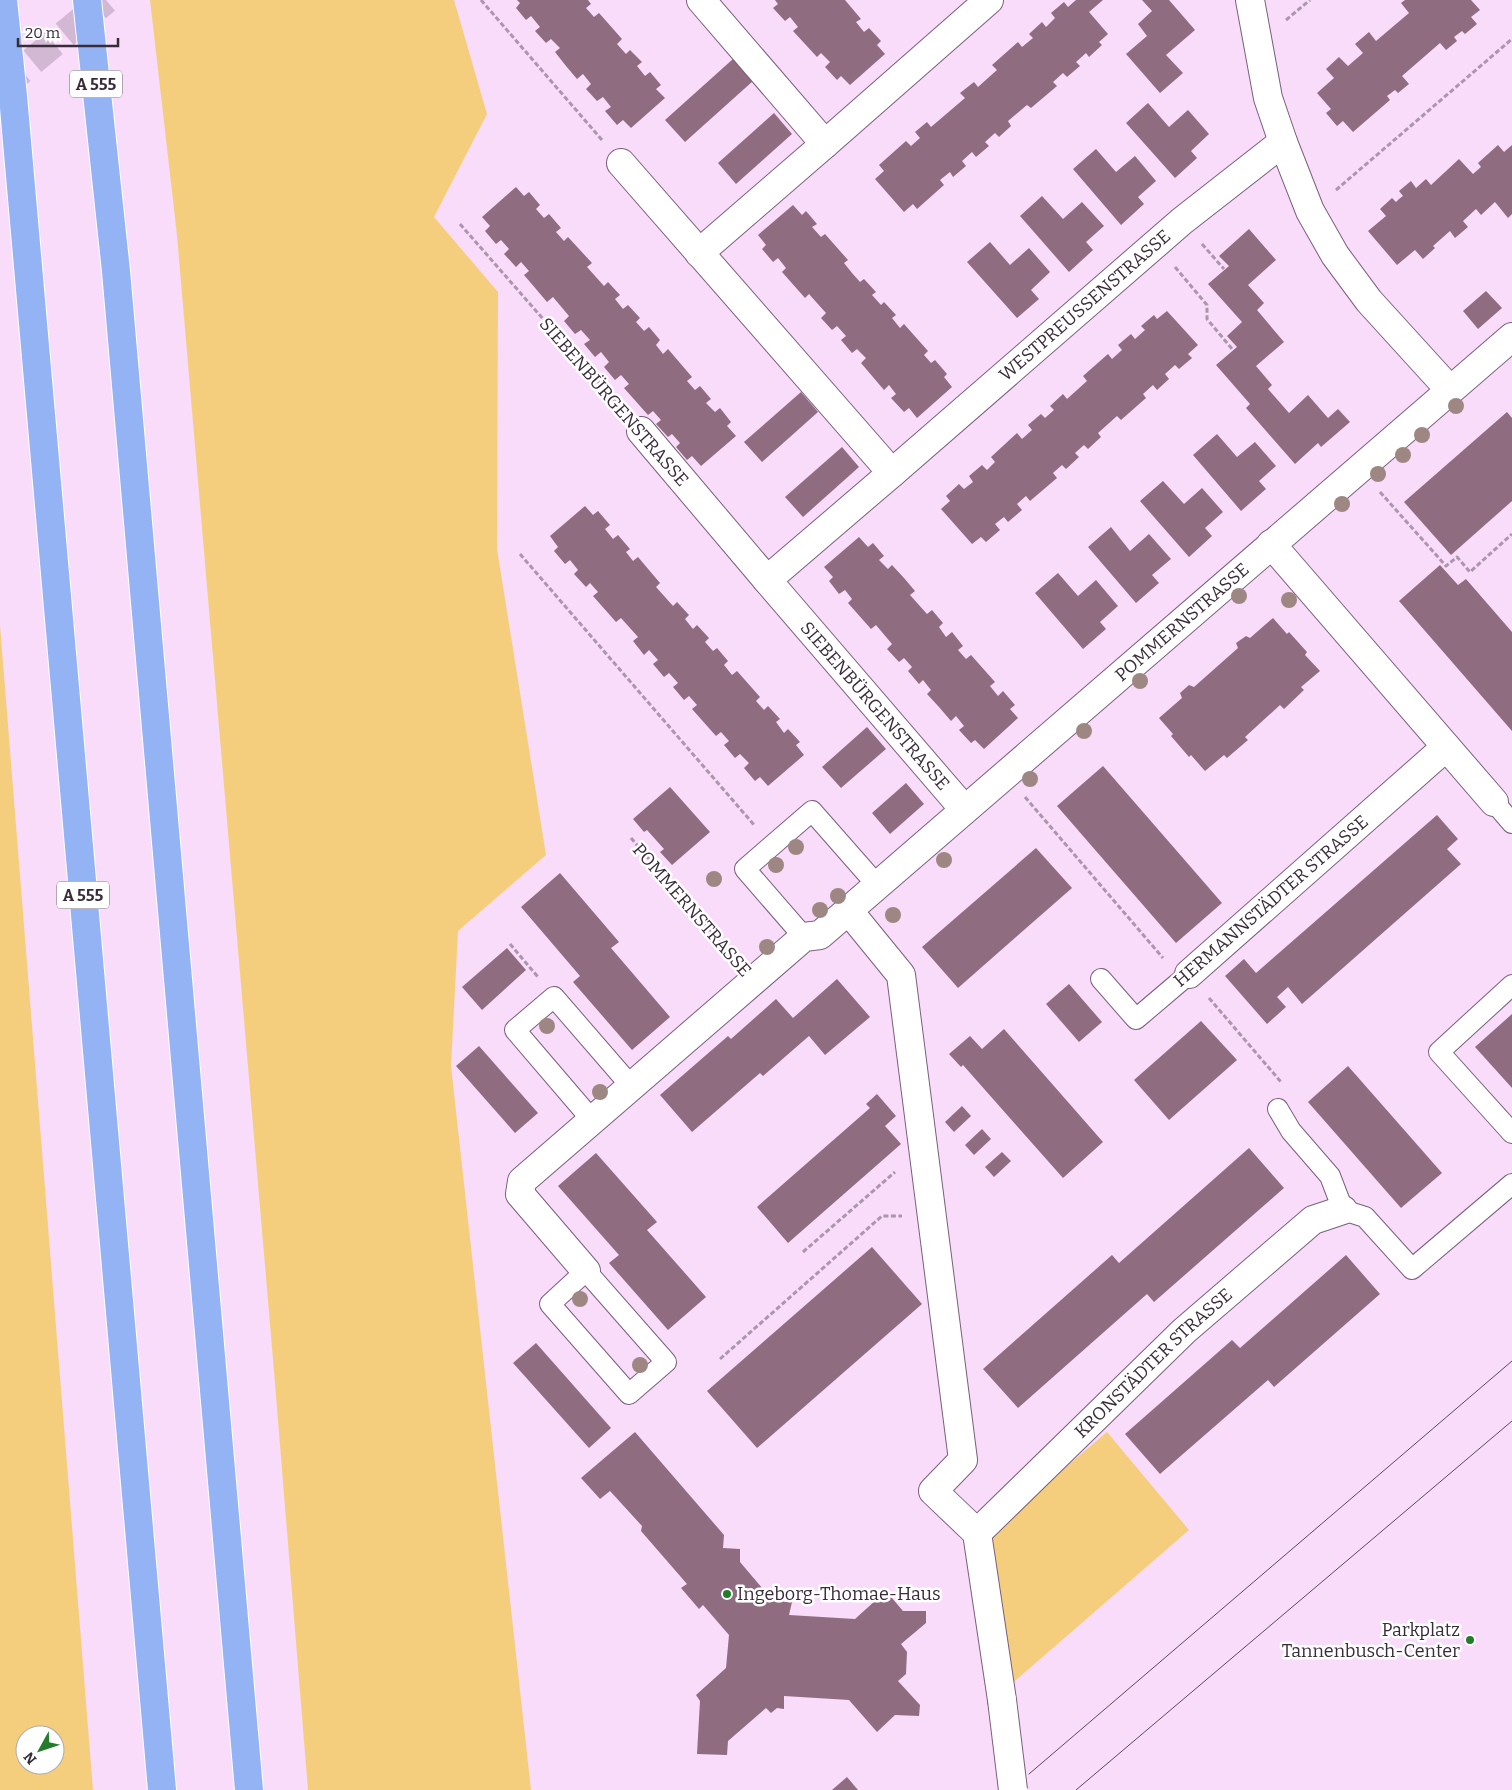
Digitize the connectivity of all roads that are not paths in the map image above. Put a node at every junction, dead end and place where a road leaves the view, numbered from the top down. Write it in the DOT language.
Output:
graph roads {
  1 [pos="3,0"];
  2 [pos="87,0"];
  3 [pos="701,0"];
  4 [pos="989,0"];
  5 [pos="1250,0"];
  6 [pos="1283,142"];
  7 [pos="825,144"];
  8 [pos="622,163"];
  9 [pos="700,253"];
  10 [pos="1512,337"];
  11 [pos="1450,390"];
  12 [pos="641,432"];
  13 [pos="892,473"];
  14 [pos="1271,544"];
  15 [pos="766,580"];
  16 [pos="1446,747"];
  17 [pos="1494,802"];
  18 [pos="964,809"];
  19 [pos="1512,823"];
  20 [pos="877,885"];
  21 [pos="848,910"];
  22 [pos="804,937"];
  23 [pos="1185,977"];
  24 [pos="1101,979"];
  25 [pos="1512,985"];
  26 [pos="631,1086"];
  27 [pos="1278,1109"];
  28 [pos="592,1120"];
  29 [pos="1512,1133"];
  30 [pos="1508,1187"];
  31 [pos="1343,1210"];
  32 [pos="586,1271"];
  33 [pos="976,1532"];
  34 [pos="162,1790"];
  35 [pos="249,1790"];
  36 [pos="1013,1790"];
  1 -- 34 [label="highway, A 555"];
  2 -- 35 [label="highway, A 555"];
  3 -- 7 [label="street"];
  4 -- 7 [label="street"];
  5 -- 6 [label="street"];
  6 -- 11 [label="street"];
  6 -- 13 [label="street, WESTPREUSSENSTRASSE"];
  7 -- 9 [label="street"];
  8 -- 9 [label="street"];
  9 -- 13 [label="street"];
  10 -- 11 [label="street, POMMERNSTRASSE"];
  11 -- 14 [label="street, POMMERNSTRASSE"];
  12 -- 15 [label="street, SIEBENBÜRGENSTRASSE"];
  13 -- 15 [label="street"];
  14 -- 16 [label="street"];
  14 -- 18 [label="street, POMMERNSTRASSE"];
  15 -- 18 [label="street, SIEBENBÜRGENSTRASSE"];
  16 -- 17 [label="street"];
  16 -- 23 [label="street, HERMANNSTÄDTER STRASSE"];
  17 -- 19 [label="lane"];
  18 -- 20 [label="street, POMMERNSTRASSE"];
  20 -- 21 [label="street, POMMERNSTRASSE"];
  20 -- 22 [label="lane"];
  21 -- 22 [label="street, POMMERNSTRASSE"];
  21 -- 33 [label="street"];
  22 -- 26 [label="street, POMMERNSTRASSE"];
  23 -- 24 [label="lane, HERMANNSTÄDTER STRASSE"];
  25 -- 29 [label="lane"];
  26 -- 28 [label="street, POMMERNSTRASSE"];
  26 -- 28 [label="lane"];
  27 -- 31 [label="lane"];
  28 -- 32 [label="street, POMMERNSTRASSE"];
  30 -- 31 [label="lane"];
  31 -- 33 [label="street, KRONSTÄDTER STRASSE"];
  32 -- 32 [label="lane, POMMERNSTRASSE"];
  33 -- 36 [label="street, bridge"];
}
